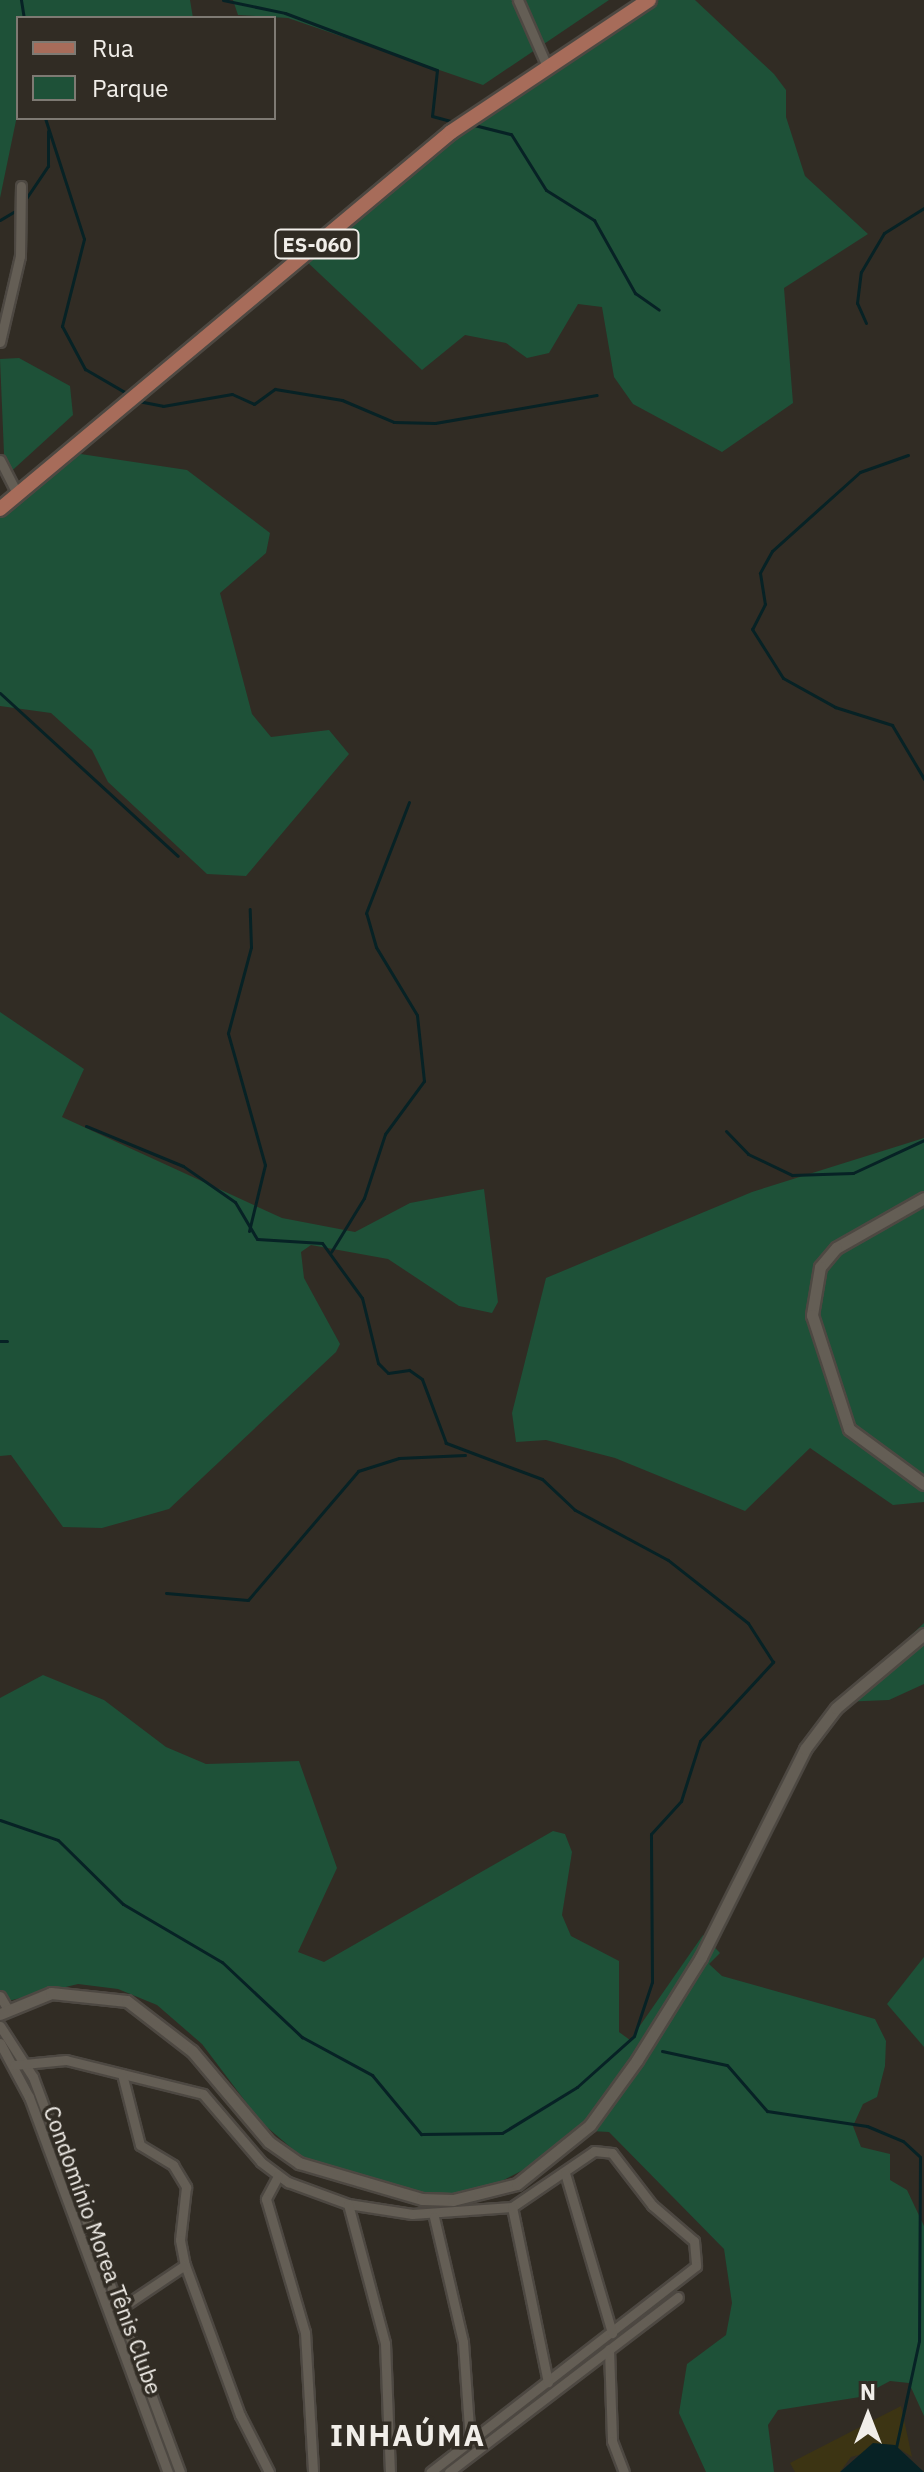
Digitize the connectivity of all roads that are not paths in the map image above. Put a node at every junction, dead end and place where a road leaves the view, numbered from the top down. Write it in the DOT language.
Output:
graph roads {
  1 [pos="518,0"];
  2 [pos="649,0"];
  3 [pos="546,64"];
  4 [pos="21,186"];
  5 [pos="0,342"];
  6 [pos="0,460"];
  7 [pos="17,494"];
  8 [pos="0,509"];
  9 [pos="924,1198"];
  10 [pos="924,1484"];
  11 [pos="924,1634"];
  12 [pos="0,1996"];
  13 [pos="4,2011"];
  14 [pos="0,2026"];
  15 [pos="0,2043"];
  16 [pos="20,2063"];
  17 [pos="122,2074"];
  18 [pos="565,2173"];
  19 [pos="278,2176"];
  20 [pos="348,2204"];
  21 [pos="512,2207"];
  22 [pos="434,2217"];
  23 [pos="185,2265"];
  24 [pos="678,2297"];
  25 [pos="112,2313"];
  26 [pos="612,2333"];
  27 [pos="609,2349"];
  28 [pos="548,2382"];
  29 [pos="470,2442"];
  30 [pos="168,2472"];
  31 [pos="180,2472"];
  32 [pos="269,2472"];
  33 [pos="313,2472"];
  34 [pos="390,2472"];
  35 [pos="430,2472"];
  36 [pos="449,2472"];
  37 [pos="624,2472"];
  1 -- 3 [label="street"];
  2 -- 3 [label="main road, ES-060"];
  3 -- 7 [label="main road, ES-060"];
  4 -- 5 [label="street"];
  6 -- 7 [label="street"];
  7 -- 8 [label="main road, ES-060"];
  9 -- 10 [label="street"];
  11 -- 13 [label="street"];
  12 -- 13 [label="street"];
  14 -- 16 [label="street, Condomínio Morea Tênis Clube"];
  15 -- 16 [label="street, Condomínio Morea Tênis Clube"];
  16 -- 17 [label="street"];
  16 -- 25 [label="street, Condomínio Morea Tênis Clube"];
  17 -- 19 [label="street"];
  17 -- 23 [label="street"];
  18 -- 21 [label="street"];
  18 -- 26 [label="street"];
  18 -- 26 [label="street"];
  19 -- 20 [label="street"];
  19 -- 33 [label="street"];
  20 -- 22 [label="street"];
  20 -- 34 [label="street"];
  21 -- 22 [label="street"];
  21 -- 28 [label="street"];
  22 -- 29 [label="street"];
  23 -- 25 [label="street, Condomínio Morea Tênis Clube"];
  23 -- 32 [label="street"];
  24 -- 27 [label="street"];
  25 -- 30 [label="street, Condomínio Morea Tênis Clube"];
  25 -- 31 [label="street, Condomínio Morea Tênis Clube"];
  26 -- 28 [label="street"];
  27 -- 36 [label="street"];
  27 -- 37 [label="street"];
  28 -- 29 [label="street"];
  29 -- 35 [label="street"];
}
